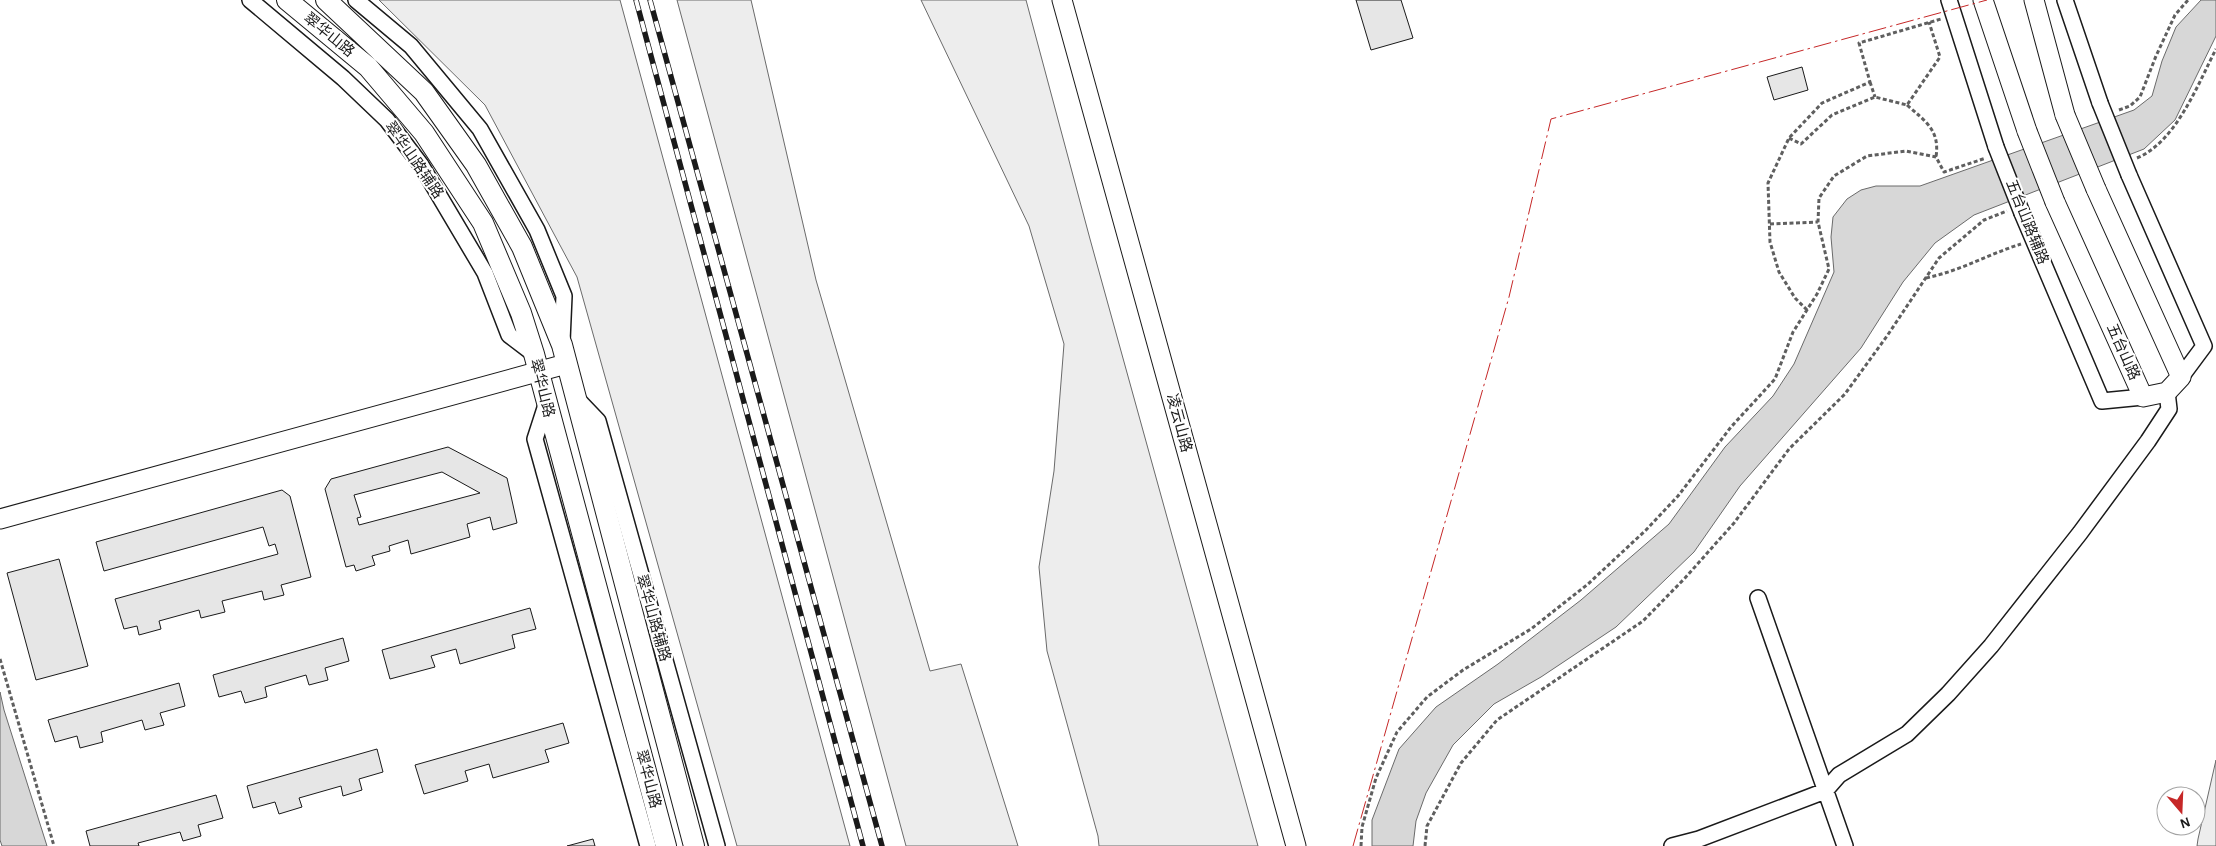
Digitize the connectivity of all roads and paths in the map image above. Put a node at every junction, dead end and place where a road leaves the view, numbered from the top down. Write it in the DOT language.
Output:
graph roads {
  1 [pos="250,0"];
  2 [pos="287,0"];
  3 [pos="326,0"];
  4 [pos="356,0"];
  5 [pos="1062,0"];
  6 [pos="1949,0"];
  7 [pos="1983,0"];
  8 [pos="2034,0"];
  9 [pos="2065,0"];
  10 [pos="2188,0"];
  11 [pos="1954,15"];
  12 [pos="1929,22"];
  13 [pos="2216,49"];
  14 [pos="1870,82"];
  15 [pos="1875,97"];
  16 [pos="1907,105"];
  17 [pos="2113,112"];
  18 [pos="1789,138"];
  19 [pos="1993,152"];
  20 [pos="1936,157"];
  21 [pos="2128,168"];
  22 [pos="2017,211"];
  23 [pos="1818,222"];
  24 [pos="1770,224"];
  25 [pos="2034,240"];
  26 [pos="1926,278"];
  27 [pos="1807,310"];
  28 [pos="562,344"];
  29 [pos="536,363"];
  30 [pos="566,364"];
  31 [pos="2181,377"];
  32 [pos="2167,392"];
  33 [pos="2143,396"];
  34 [pos="575,397"];
  35 [pos="546,405"];
  36 [pos="0,519"];
  37 [pos="1758,598"];
  38 [pos="0,659"];
  39 [pos="1825,791"];
  40 [pos="1700,842"];
  41 [pos="54,846"];
  42 [pos="648,846"];
  43 [pos="666,846"];
  44 [pos="694,846"];
  45 [pos="717,846"];
  46 [pos="1296,846"];
  47 [pos="1361,846"];
  48 [pos="1424,846"];
  49 [pos="1672,846"];
  50 [pos="1845,846"];
  1 -- 29 [label="street, 翠华山路辅路"];
  2 -- 29 [label="main road, 翠华山路"];
  3 -- 28 [label="main road, 翠华山路"];
  4 -- 28 [label="street"];
  5 -- 46 [label="street, 凌云山路"];
  6 -- 11 [label="street, 五台山路辅路"];
  7 -- 33 [label="street, 五台山路, bridge"];
  8 -- 31 [label="street, bridge"];
  9 -- 21 [label="street, bridge"];
  10 -- 17 [label="path"];
  11 -- 12 [label="path"];
  11 -- 19 [label="street, 五台山路辅路"];
  12 -- 14 [label="path"];
  12 -- 16 [label="path"];
  13 -- 21 [label="path"];
  14 -- 15 [label="path"];
  14 -- 18 [label="path"];
  15 -- 16 [label="path"];
  15 -- 18 [label="path"];
  16 -- 20 [label="path"];
  18 -- 24 [label="path"];
  19 -- 20 [label="path"];
  19 -- 22 [label="street, 五台山路辅路, bridge"];
  20 -- 23 [label="path"];
  21 -- 31 [label="street"];
  22 -- 25 [label="street, 五台山路辅路"];
  22 -- 26 [label="path"];
  23 -- 24 [label="path"];
  23 -- 27 [label="path"];
  24 -- 27 [label="path"];
  25 -- 26 [label="path"];
  25 -- 33 [label="street, 五台山路辅路"];
  26 -- 48 [label="path"];
  27 -- 47 [label="path"];
  28 -- 30 [label="main road, 翠华山路"];
  29 -- 30 [label="street"];
  29 -- 35 [label="main road, 翠华山路"];
  29 -- 36 [label="street"];
  30 -- 34 [label="main road, 翠华山路"];
  31 -- 32 [label="street"];
  32 -- 33 [label="street, 五台山路"];
  32 -- 39 [label="street"];
  34 -- 44 [label="main road, 翠华山路"];
  34 -- 45 [label="street, 翠华山路辅路"];
  35 -- 42 [label="street"];
  35 -- 43 [label="main road, 翠华山路"];
  37 -- 39 [label="street"];
  38 -- 41 [label="path"];
  39 -- 40 [label="street"];
  39 -- 50 [label="street"];
  40 -- 49 [label="street"];
}
